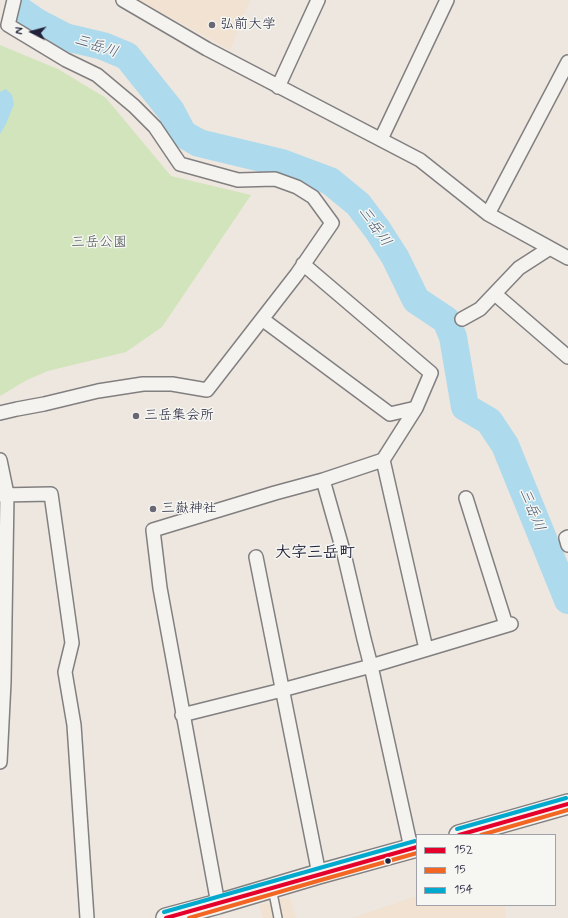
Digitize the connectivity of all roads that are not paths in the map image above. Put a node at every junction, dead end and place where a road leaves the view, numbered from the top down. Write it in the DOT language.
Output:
graph roads {
  1 [pos="14,0"];
  2 [pos="123,0"];
  3 [pos="318,0"];
  4 [pos="447,0"];
  5 [pos="568,62"];
  6 [pos="278,86"];
  7 [pos="381,139"];
  8 [pos="488,214"];
  9 [pos="550,248"];
  10 [pos="568,258"];
  11 [pos="303,264"];
  12 [pos="495,294"];
  13 [pos="462,318"];
  14 [pos="262,319"];
  15 [pos="568,357"];
  16 [pos="416,408"];
  17 [pos="0,414"];
  18 [pos="0,460"];
  19 [pos="383,460"];
  20 [pos="323,480"];
  21 [pos="3,495"];
  22 [pos="466,498"];
  23 [pos="568,537"];
  24 [pos="568,545"];
  25 [pos="256,557"];
  26 [pos="2,583"];
  27 [pos="426,649"];
  28 [pos="372,666"];
  29 [pos="2,682"];
  30 [pos="282,690"];
  31 [pos="182,715"];
  32 [pos="0,762"];
  33 [pos="568,804"];
  34 [pos="463,834"];
  35 [pos="414,848"];
  36 [pos="319,874"];
  37 [pos="272,888"];
  38 [pos="218,904"];
  39 [pos="87,918"];
  40 [pos="166,918"];
  41 [pos="278,918"];
  1 -- 11 [label="street"];
  2 -- 6 [label="street"];
  3 -- 6 [label="street"];
  4 -- 7 [label="street"];
  5 -- 8 [label="street"];
  6 -- 7 [label="street"];
  7 -- 8 [label="street"];
  8 -- 9 [label="street"];
  9 -- 10 [label="street"];
  9 -- 12 [label="street"];
  11 -- 14 [label="street"];
  11 -- 16 [label="street"];
  12 -- 13 [label="street"];
  12 -- 15 [label="street"];
  14 -- 16 [label="street"];
  14 -- 17 [label="street"];
  16 -- 19 [label="street"];
  18 -- 21 [label="street"];
  19 -- 20 [label="street"];
  19 -- 27 [label="street"];
  20 -- 28 [label="street"];
  20 -- 31 [label="street"];
  21 -- 26 [label="street"];
  21 -- 39 [label="street"];
  22 -- 27 [label="street"];
  23 -- 24 [label="street"];
  25 -- 30 [label="street"];
  26 -- 29 [label="street"];
  27 -- 28 [label="street"];
  28 -- 30 [label="street"];
  28 -- 35 [label="street"];
  29 -- 32 [label="street"];
  30 -- 31 [label="street"];
  30 -- 36 [label="street"];
  31 -- 38 [label="street"];
  33 -- 34 [label="main road"];
  35 -- 36 [label="main road"];
  36 -- 37 [label="main road"];
  37 -- 38 [label="main road"];
  37 -- 41 [label="lane"];
  38 -- 40 [label="main road"];
}
